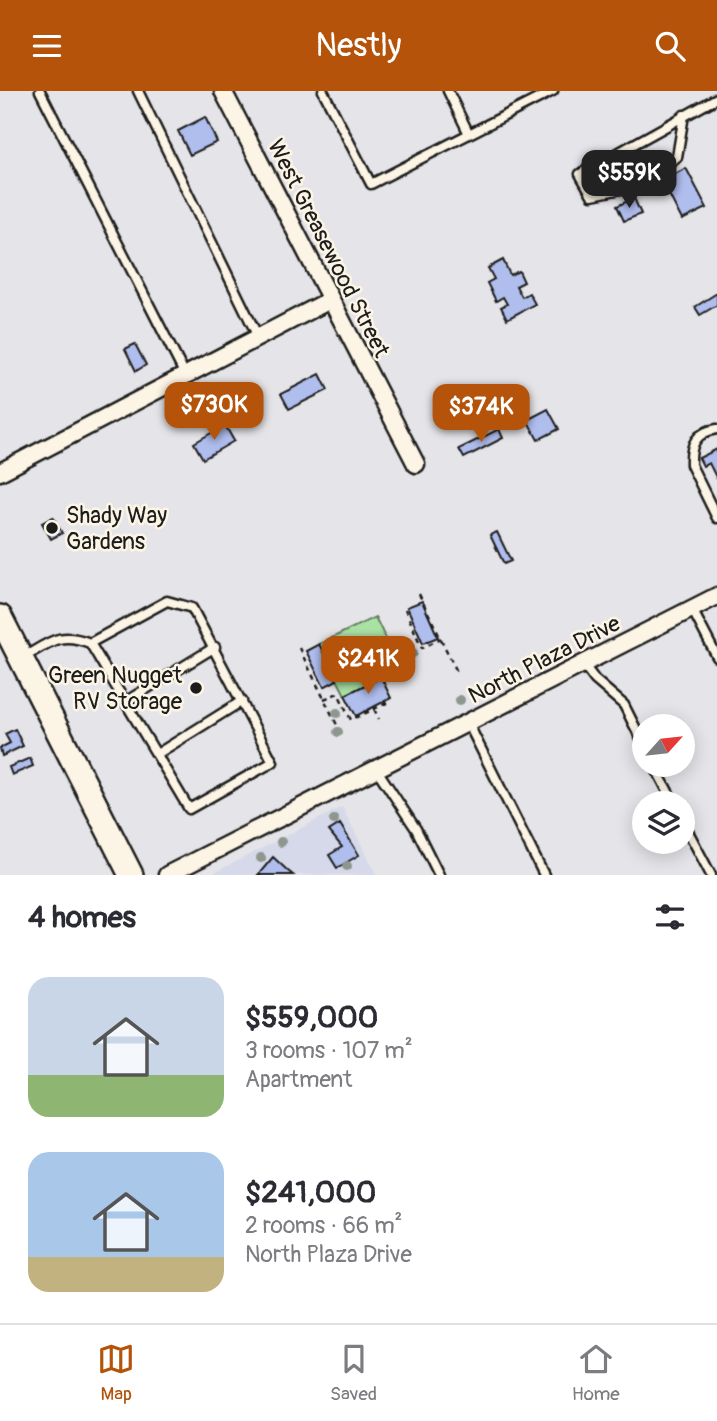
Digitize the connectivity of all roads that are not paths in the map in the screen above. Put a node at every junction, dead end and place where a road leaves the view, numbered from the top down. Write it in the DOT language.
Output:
graph roads {
  1 [pos="40,91"];
  2 [pos="138,91"];
  3 [pos="223,91"];
  4 [pos="323,91"];
  5 [pos="448,91"];
  6 [pos="553,91"];
  7 [pos="717,98"];
  8 [pos="684,115"];
  9 [pos="469,134"];
  10 [pos="330,300"];
  11 [pos="258,337"];
  12 [pos="185,375"];
  13 [pos="717,429"];
  14 [pos="416,464"];
  15 [pos="0,472"];
  16 [pos="717,518"];
  17 [pos="717,596"];
  18 [pos="692,609"];
  19 [pos="0,617"];
  20 [pos="90,643"];
  21 [pos="215,647"];
  22 [pos="717,657"];
  23 [pos="21,658"];
  24 [pos="583,664"];
  25 [pos="242,701"];
  26 [pos="125,702"];
  27 [pos="632,721"];
  28 [pos="468,723"];
  29 [pos="157,754"];
  30 [pos="377,770"];
  31 [pos="695,845"];
  32 [pos="131,875"];
  33 [pos="167,875"];
  34 [pos="439,875"];
  35 [pos="544,875"];
  36 [pos="711,875"];
  1 -- 12 [label="lane"];
  2 -- 11 [label="lane"];
  3 -- 10 [label="street, West Greasewood Street"];
  4 -- 9 [label="lane"];
  5 -- 9 [label="lane"];
  6 -- 9 [label="lane"];
  7 -- 8 [label="lane"];
  8 -- 8 [label="lane"];
  10 -- 11 [label="street"];
  10 -- 14 [label="street, West Greasewood Street"];
  11 -- 12 [label="street"];
  12 -- 15 [label="street"];
  13 -- 16 [label="lane"];
  17 -- 18 [label="street, North Plaza Drive"];
  18 -- 22 [label="lane"];
  18 -- 24 [label="street, North Plaza Drive"];
  19 -- 23 [label="main road"];
  20 -- 21 [label="lane"];
  20 -- 23 [label="lane"];
  20 -- 26 [label="lane"];
  21 -- 25 [label="lane"];
  21 -- 26 [label="lane"];
  23 -- 32 [label="main road"];
  24 -- 27 [label="lane"];
  24 -- 28 [label="street, North Plaza Drive"];
  25 -- 29 [label="lane"];
  25 -- 29 [label="lane"];
  26 -- 29 [label="lane"];
  28 -- 30 [label="street, North Plaza Drive"];
  28 -- 35 [label="lane"];
  30 -- 33 [label="street, North Plaza Drive"];
  30 -- 34 [label="lane"];
  31 -- 36 [label="lane"];
}
